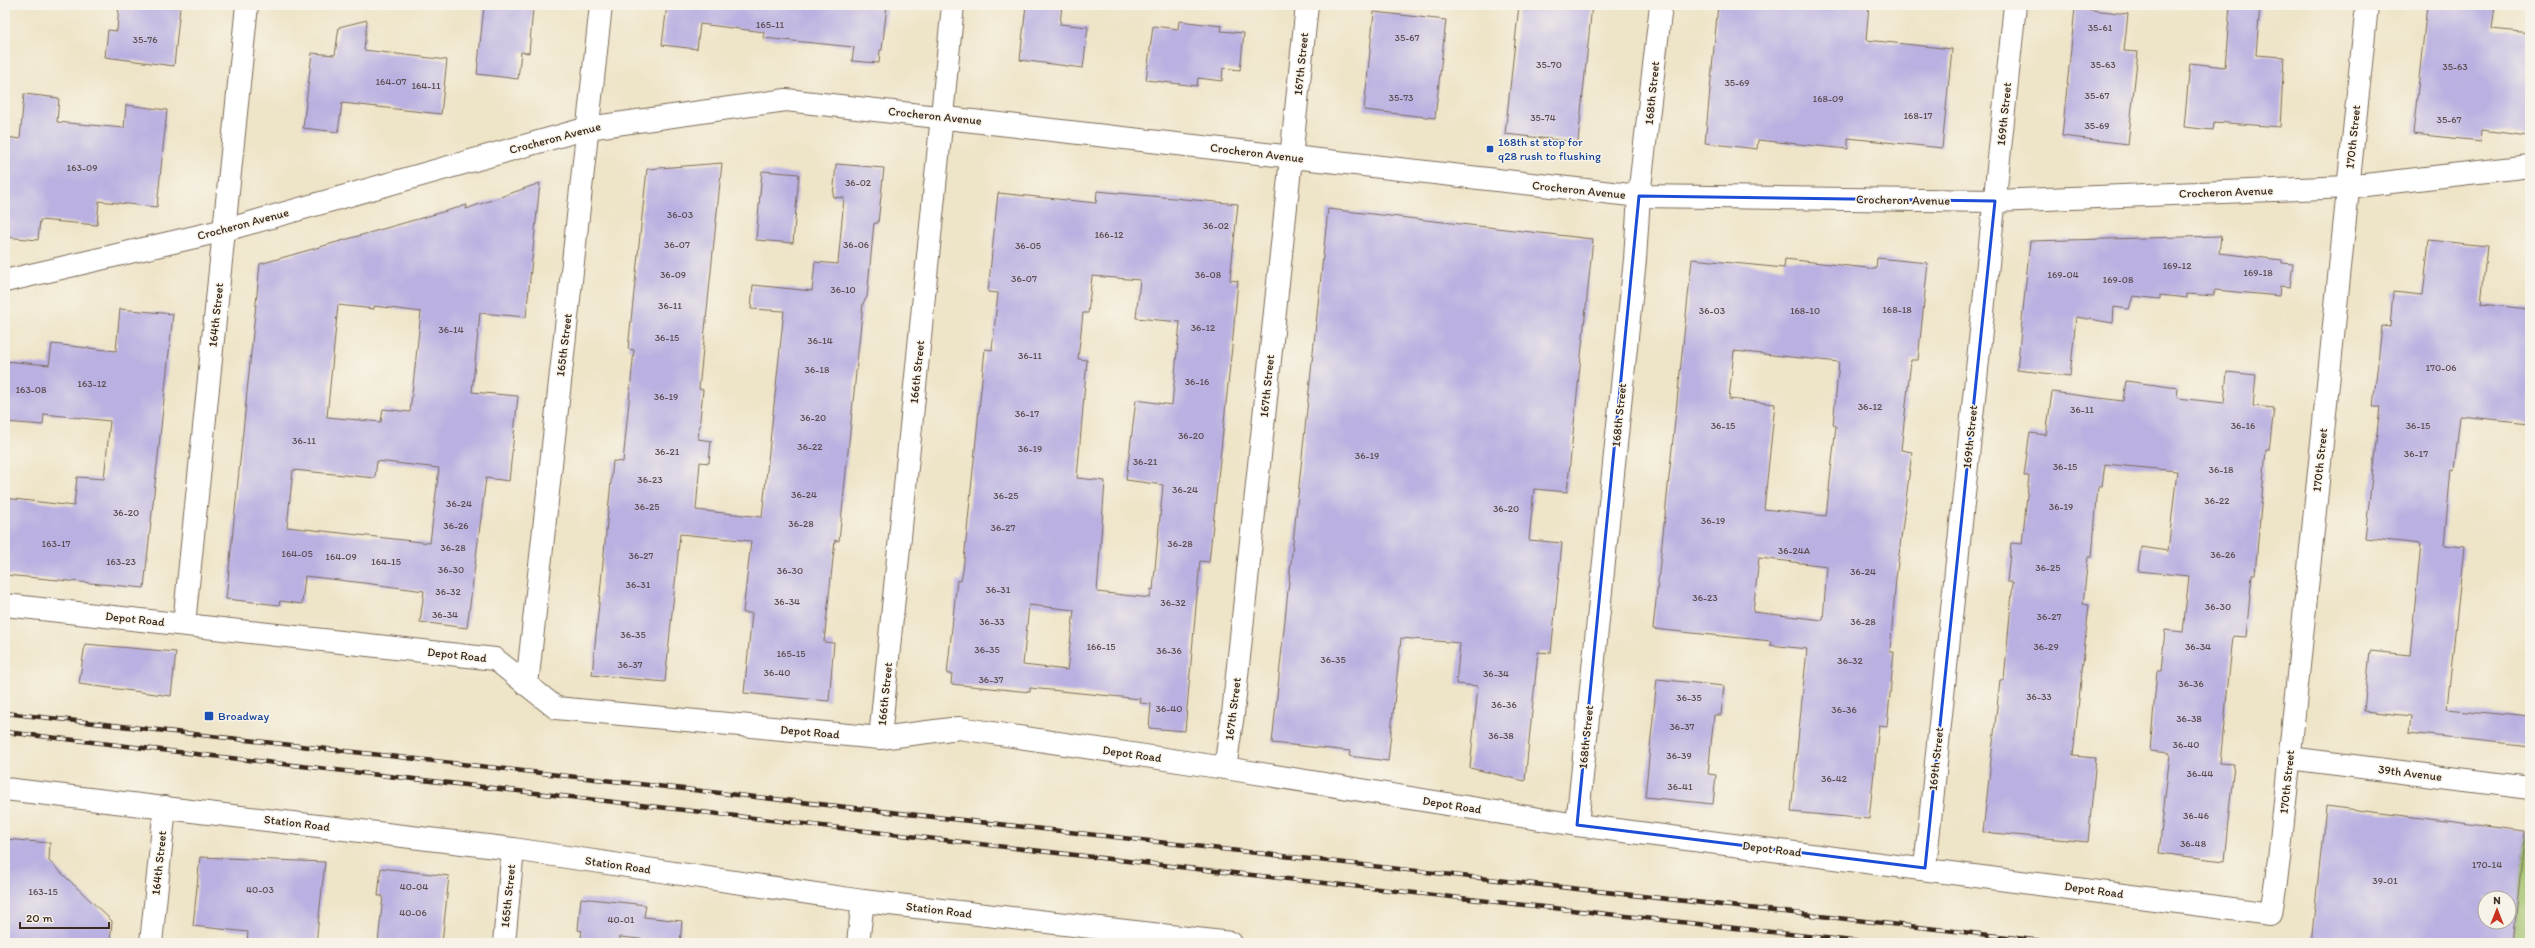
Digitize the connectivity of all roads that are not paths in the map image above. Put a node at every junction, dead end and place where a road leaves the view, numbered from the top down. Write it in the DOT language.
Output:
graph roads {
  1 [pos="247,5"];
  2 [pos="601,5"];
  3 [pos="953,5"];
  4 [pos="1307,5"];
  5 [pos="1661,5"];
  6 [pos="2015,5"];
  7 [pos="2367,5"];
  8 [pos="943,117"];
  9 [pos="588,128"];
  10 [pos="1291,157"];
  11 [pos="2530,166"];
  12 [pos="2348,187"];
  13 [pos="1639,196"];
  14 [pos="1995,201"];
  15 [pos="225,230"];
  16 [pos="5,281"];
  17 [pos="5,604"];
  18 [pos="184,624"];
  19 [pos="527,685"];
  20 [pos="880,738"];
  21 [pos="2289,758"];
  22 [pos="1225,768"];
  23 [pos="2530,788"];
  24 [pos="5,789"];
  25 [pos="165,807"];
  26 [pos="1577,825"];
  27 [pos="513,849"];
  28 [pos="1925,868"];
  29 [pos="863,901"];
  30 [pos="2271,914"];
  31 [pos="1218,942"];
  32 [pos="151,943"];
  33 [pos="504,943"];
  34 [pos="858,943"];
  1 -- 15 [label="street, 164th Street"];
  2 -- 9 [label="street, 165th Street"];
  3 -- 8 [label="street, 166th Street"];
  4 -- 10 [label="street, 167th Street"];
  5 -- 13 [label="street, 168th Street"];
  6 -- 14 [label="street, 169th Street"];
  7 -- 12 [label="street, 170th Street"];
  8 -- 9 [label="street, Crocheron Avenue"];
  8 -- 10 [label="street, Crocheron Avenue"];
  8 -- 20 [label="street, 166th Street"];
  9 -- 15 [label="street, Crocheron Avenue"];
  9 -- 19 [label="street, 165th Street"];
  10 -- 13 [label="street, Crocheron Avenue"];
  10 -- 22 [label="street, 167th Street"];
  11 -- 12 [label="street, Crocheron Avenue"];
  12 -- 14 [label="street, Crocheron Avenue"];
  12 -- 21 [label="street, 170th Street"];
  13 -- 14 [label="street, Crocheron Avenue"];
  13 -- 26 [label="street, 168th Street"];
  14 -- 28 [label="street, 169th Street"];
  15 -- 16 [label="street, Crocheron Avenue"];
  15 -- 18 [label="street, 164th Street"];
  17 -- 18 [label="street, Depot Road"];
  18 -- 19 [label="street, Depot Road"];
  19 -- 20 [label="street, Depot Road"];
  20 -- 22 [label="street, Depot Road"];
  21 -- 23 [label="street, 39th Avenue"];
  21 -- 30 [label="street, 170th Street"];
  22 -- 26 [label="street, Depot Road"];
  24 -- 25 [label="street, Station Road"];
  25 -- 27 [label="street, Station Road"];
  25 -- 32 [label="street, 164th Street"];
  26 -- 28 [label="street, Depot Road"];
  27 -- 29 [label="street, Station Road"];
  27 -- 33 [label="street, 165th Street"];
  28 -- 30 [label="street, Depot Road"];
  29 -- 31 [label="street, Station Road"];
  29 -- 34 [label="street"];
}
